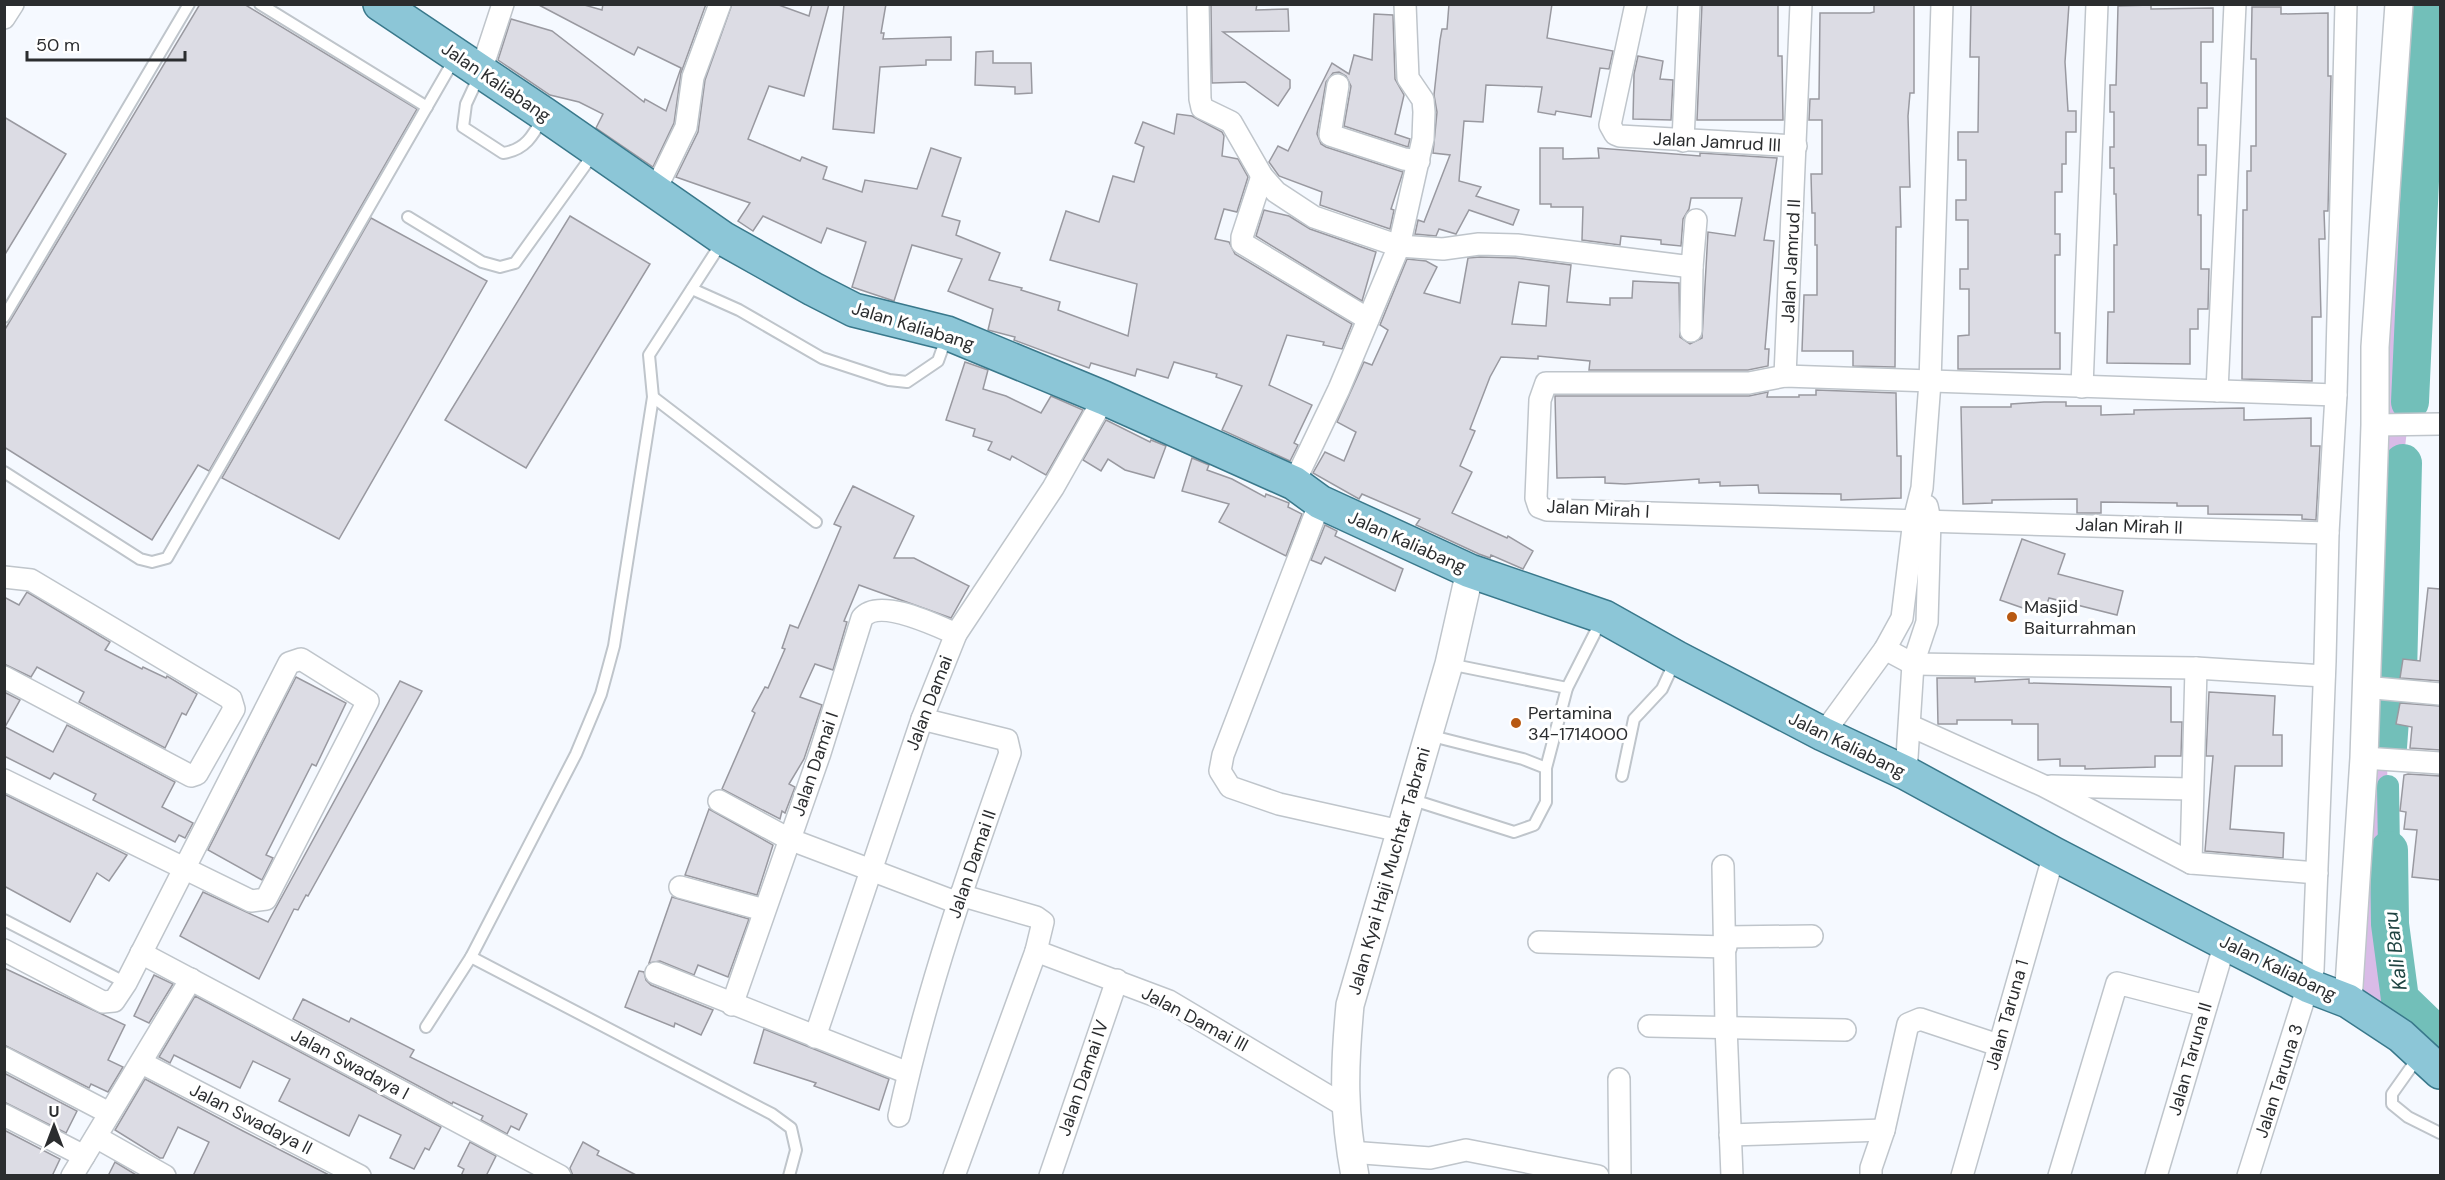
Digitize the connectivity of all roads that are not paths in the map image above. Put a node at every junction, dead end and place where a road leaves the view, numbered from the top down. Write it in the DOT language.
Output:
graph roads {
  1 [pos="13,4"];
  2 [pos="189,4"];
  3 [pos="260,4"];
  4 [pos="380,4"];
  5 [pos="502,4"];
  6 [pos="720,4"];
  7 [pos="1198,4"];
  8 [pos="1405,4"];
  9 [pos="1636,4"];
  10 [pos="1689,4"];
  11 [pos="1802,4"];
  12 [pos="1942,4"];
  13 [pos="2097,4"];
  14 [pos="2235,4"];
  15 [pos="2346,4"];
  16 [pos="2399,4"];
  17 [pos="4,18"];
  18 [pos="469,63"];
  19 [pos="1338,85"];
  20 [pos="428,107"];
  21 [pos="544,114"];
  22 [pos="1683,141"];
  23 [pos="1796,146"];
  24 [pos="596,150"];
  25 [pos="1419,161"];
  26 [pos="1262,176"];
  27 [pos="656,191"];
  28 [pos="408,217"];
  29 [pos="1696,220"];
  30 [pos="724,239"];
  31 [pos="1399,246"];
  32 [pos="1692,267"];
  33 [pos="692,289"];
  34 [pos="4,316"];
  35 [pos="1368,320"];
  36 [pos="1691,331"];
  37 [pos="948,333"];
  38 [pos="1785,376"];
  39 [pos="1930,382"];
  40 [pos="2082,387"];
  41 [pos="2217,391"];
  42 [pos="2336,395"];
  43 [pos="653,398"];
  44 [pos="1104,398"];
  45 [pos="2384,424"];
  46 [pos="2433,424"];
  47 [pos="4,472"];
  48 [pos="1307,493"];
  49 [pos="1922,520"];
  50 [pos="816,522"];
  51 [pos="2328,532"];
  52 [pos="1470,571"];
  53 [pos="4,577"];
  54 [pos="1604,616"];
  55 [pos="956,634"];
  56 [pos="1885,649"];
  57 [pos="1677,658"];
  58 [pos="1449,664"];
  59 [pos="1913,664"];
  60 [pos="2196,668"];
  61 [pos="2324,676"];
  62 [pos="4,677"];
  63 [pos="2368,687"];
  64 [pos="1567,688"];
  65 [pos="2440,694"];
  66 [pos="922,719"];
  67 [pos="1911,726"];
  68 [pos="1823,734"];
  69 [pos="1428,735"];
  70 [pos="2371,758"];
  71 [pos="2440,763"];
  72 [pos="1546,768"];
  73 [pos="1906,773"];
  74 [pos="1622,776"];
  75 [pos="4,780"];
  76 [pos="2044,786"];
  77 [pos="2191,789"];
  78 [pos="1410,799"];
  79 [pos="719,801"];
  80 [pos="1400,831"];
  81 [pos="789,839"];
  82 [pos="2054,854"];
  83 [pos="2191,863"];
  84 [pos="1723,866"];
  85 [pos="183,868"];
  86 [pos="871,871"];
  87 [pos="2317,873"];
  88 [pos="680,887"];
  89 [pos="959,899"];
  90 [pos="764,910"];
  91 [pos="4,920"];
  92 [pos="1812,936"];
  93 [pos="1539,942"];
  94 [pos="1726,942"];
  95 [pos="2225,943"];
  96 [pos="4,950"];
  97 [pos="1036,951"];
  98 [pos="141,953"];
  99 [pos="471,957"];
  100 [pos="656,973"];
  101 [pos="191,979"];
  102 [pos="1117,980"];
  103 [pos="126,983"];
  104 [pos="2309,986"];
  105 [pos="2348,1001"];
  106 [pos="732,1005"];
  107 [pos="2206,1006"];
  108 [pos="1648,1026"];
  109 [pos="1726,1026"];
  110 [pos="426,1027"];
  111 [pos="1845,1030"];
  112 [pos="815,1037"];
  113 [pos="1998,1045"];
  114 [pos="4,1058"];
  115 [pos="2431,1062"];
  116 [pos="142,1063"];
  117 [pos="908,1073"];
  118 [pos="1619,1079"];
  119 [pos="1345,1106"];
  120 [pos="110,1113"];
  121 [pos="4,1115"];
  122 [pos="899,1116"];
  123 [pos="1884,1130"];
  124 [pos="2440,1133"];
  125 [pos="1730,1135"];
  126 [pos="96,1137"];
  127 [pos="1352,1164"];
  128 [pos="78,1170"];
  129 [pos="165,1176"];
  130 [pos="360,1176"];
  131 [pos="560,1176"];
  132 [pos="789,1176"];
  133 [pos="954,1176"];
  134 [pos="1050,1176"];
  135 [pos="1598,1176"];
  136 [pos="1620,1176"];
  137 [pos="1732,1176"];
  138 [pos="1871,1176"];
  139 [pos="1962,1176"];
  140 [pos="2059,1176"];
  141 [pos="2156,1176"];
  142 [pos="2248,1176"];
  1 -- 17 [label="street"];
  2 -- 34 [label="lane"];
  3 -- 20 [label="lane"];
  4 -- 18 [label="main road, Jalan Kaliabang"];
  5 -- 18 [label="street"];
  6 -- 27 [label="street"];
  7 -- 26 [label="street"];
  8 -- 25 [label="street"];
  9 -- 22 [label="street, Jalan Jamrud III"];
  10 -- 22 [label="street"];
  11 -- 23 [label="street, Jalan Jamrud III"];
  12 -- 39 [label="street"];
  13 -- 40 [label="street"];
  14 -- 41 [label="street"];
  15 -- 42 [label="street, Jalan Taruna 3"];
  16 -- 45 [label="street"];
  18 -- 20 [label="lane"];
  18 -- 21 [label="main road, Jalan Kaliabang"];
  18 -- 21 [label="lane"];
  19 -- 25 [label="street"];
  20 -- 47 [label="lane"];
  21 -- 24 [label="main road, Jalan Kaliabang"];
  22 -- 23 [label="street, Jalan Jamrud III"];
  23 -- 38 [label="street, Jalan Jamrud II"];
  24 -- 27 [label="main road, Jalan Kaliabang"];
  24 -- 28 [label="lane"];
  25 -- 31 [label="street"];
  26 -- 31 [label="street"];
  26 -- 35 [label="street"];
  27 -- 30 [label="main road, Jalan Kaliabang"];
  29 -- 32 [label="street"];
  30 -- 33 [label="lane"];
  30 -- 37 [label="main road, Jalan Kaliabang"];
  31 -- 32 [label="street"];
  31 -- 35 [label="street"];
  32 -- 36 [label="street"];
  33 -- 37 [label="lane"];
  33 -- 43 [label="lane"];
  35 -- 48 [label="street"];
  37 -- 44 [label="main road, Jalan Kaliabang"];
  38 -- 39 [label="street, Jalan Mirah I"];
  38 -- 49 [label="street, Jalan Mirah I"];
  39 -- 40 [label="street, Jalan Mirah I"];
  39 -- 49 [label="street"];
  40 -- 41 [label="street, Jalan Mirah I"];
  41 -- 42 [label="street, Jalan Mirah I"];
  42 -- 51 [label="street, Jalan Taruna 3"];
  43 -- 50 [label="lane"];
  43 -- 99 [label="lane"];
  44 -- 48 [label="main road, Jalan Kaliabang"];
  44 -- 55 [label="street, Jalan Damai"];
  45 -- 46 [label="street"];
  45 -- 63 [label="street"];
  48 -- 52 [label="main road, Jalan Kaliabang"];
  48 -- 80 [label="street"];
  49 -- 51 [label="street, Jalan Mirah II"];
  49 -- 56 [label="street"];
  49 -- 59 [label="street"];
  51 -- 61 [label="street, Jalan Taruna 3"];
  52 -- 54 [label="main road, Jalan Kaliabang"];
  52 -- 58 [label="street, Jalan Kyai Haji Muchtar Tabrani"];
  53 -- 62 [label="street"];
  54 -- 57 [label="main road, Jalan Kaliabang"];
  54 -- 64 [label="lane"];
  55 -- 66 [label="street, Jalan Damai"];
  55 -- 81 [label="street, Jalan Damai I"];
  56 -- 59 [label="street"];
  56 -- 68 [label="street"];
  57 -- 68 [label="main road, Jalan Kaliabang"];
  57 -- 74 [label="lane"];
  58 -- 64 [label="lane"];
  58 -- 69 [label="street, Jalan Kyai Haji Muchtar Tabrani"];
  59 -- 60 [label="street"];
  59 -- 67 [label="street"];
  60 -- 61 [label="street"];
  60 -- 77 [label="street"];
  61 -- 87 [label="street, Jalan Taruna 3"];
  63 -- 65 [label="street"];
  63 -- 70 [label="street"];
  64 -- 72 [label="lane"];
  66 -- 86 [label="street, Jalan Damai"];
  66 -- 89 [label="street, Jalan Damai II"];
  67 -- 73 [label="street"];
  67 -- 76 [label="street"];
  68 -- 73 [label="main road, Jalan Kaliabang"];
  69 -- 72 [label="lane"];
  69 -- 78 [label="street, Jalan Kyai Haji Muchtar Tabrani"];
  70 -- 71 [label="street"];
  70 -- 105 [label="street"];
  72 -- 78 [label="lane"];
  73 -- 82 [label="main road, Jalan Kaliabang"];
  75 -- 85 [label="street"];
  76 -- 77 [label="street"];
  76 -- 83 [label="street"];
  77 -- 83 [label="street"];
  78 -- 80 [label="street, Jalan Kyai Haji Muchtar Tabrani"];
  79 -- 81 [label="street"];
  80 -- 119 [label="street, Jalan Kyai Haji Muchtar Tabrani"];
  81 -- 86 [label="street"];
  81 -- 90 [label="street, Jalan Damai I"];
  82 -- 95 [label="main road, Jalan Kaliabang"];
  82 -- 113 [label="street, Jalan Taruna 1"];
  83 -- 87 [label="street"];
  84 -- 94 [label="street"];
  85 -- 85 [label="street"];
  85 -- 98 [label="street"];
  86 -- 89 [label="street"];
  86 -- 112 [label="street, Jalan Damai"];
  87 -- 104 [label="street, Jalan Taruna 3"];
  88 -- 90 [label="street"];
  89 -- 97 [label="street"];
  89 -- 117 [label="street, Jalan Damai II"];
  90 -- 106 [label="street, Jalan Damai I"];
  91 -- 103 [label="lane"];
  92 -- 94 [label="street"];
  93 -- 94 [label="street"];
  94 -- 109 [label="street"];
  95 -- 104 [label="main road, Jalan Kaliabang"];
  95 -- 107 [label="street, Jalan Taruna II"];
  96 -- 103 [label="street"];
  97 -- 102 [label="street, Jalan Damai III"];
  97 -- 133 [label="street"];
  98 -- 101 [label="street, Jalan Swadaya I"];
  98 -- 103 [label="street"];
  99 -- 110 [label="lane"];
  99 -- 132 [label="lane"];
  100 -- 106 [label="street"];
  101 -- 116 [label="street"];
  101 -- 131 [label="street, Jalan Swadaya I"];
  102 -- 119 [label="street, Jalan Damai III"];
  102 -- 134 [label="street, Jalan Damai IV"];
  104 -- 105 [label="main road, Jalan Kaliabang"];
  104 -- 142 [label="street, Jalan Taruna 3"];
  105 -- 115 [label="main road, Jalan Kaliabang"];
  106 -- 112 [label="street"];
  107 -- 140 [label="street"];
  107 -- 141 [label="street, Jalan Taruna II"];
  108 -- 109 [label="street"];
  109 -- 111 [label="street"];
  109 -- 125 [label="street"];
  112 -- 117 [label="street"];
  113 -- 123 [label="street"];
  113 -- 139 [label="street, Jalan Taruna 1"];
  114 -- 120 [label="street"];
  115 -- 124 [label="lane"];
  116 -- 120 [label="street"];
  116 -- 130 [label="street, Jalan Swadaya II"];
  117 -- 122 [label="street, Jalan Damai II"];
  118 -- 136 [label="street"];
  119 -- 127 [label="street, Jalan Kyai Haji Muchtar Tabrani"];
  120 -- 126 [label="street"];
  121 -- 128 [label="street"];
  123 -- 125 [label="street"];
  123 -- 138 [label="street"];
  125 -- 137 [label="street"];
  126 -- 128 [label="street"];
  126 -- 129 [label="street"];
  127 -- 135 [label="street"];
}
